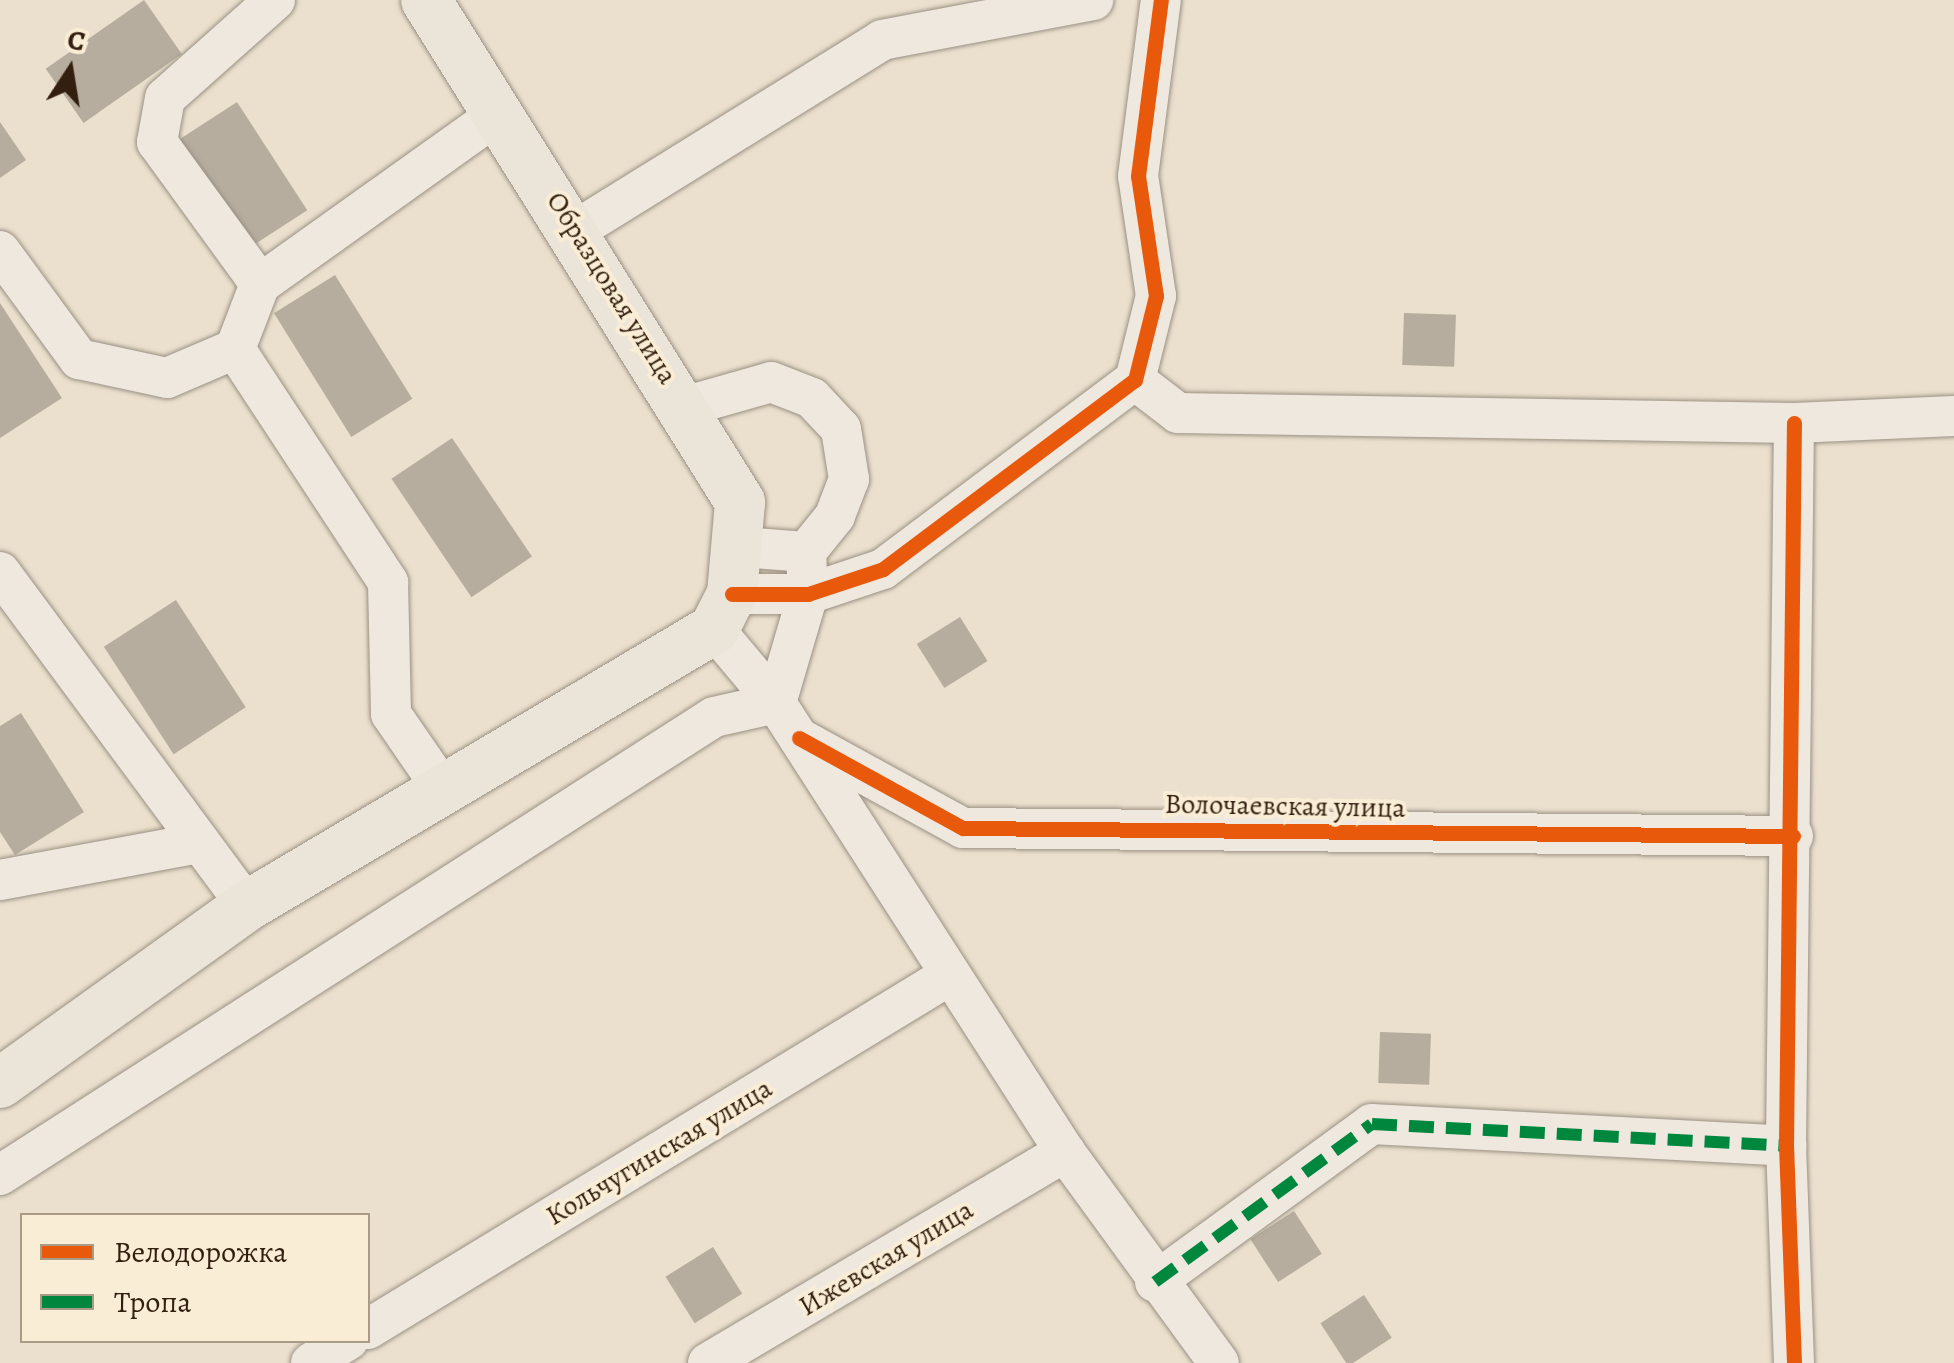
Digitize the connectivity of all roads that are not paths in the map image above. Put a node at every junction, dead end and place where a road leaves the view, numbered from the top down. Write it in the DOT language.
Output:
graph roads {
  1 [pos="275,0"];
  2 [pos="426,0"];
  3 [pos="1093,0"];
  4 [pos="1161,0"];
  5 [pos="500,112"];
  6 [pos="576,230"];
  7 [pos="0,251"];
  8 [pos="260,284"];
  9 [pos="235,349"];
  10 [pos="1135,380"];
  11 [pos="687,406"];
  12 [pos="1954,416"];
  13 [pos="1794,423"];
  14 [pos="806,552"];
  15 [pos="0,572"];
  16 [pos="729,590"];
  17 [pos="808,594"];
  18 [pos="776,703"];
  19 [pos="799,738"];
  20 [pos="440,785"];
  21 [pos="1793,836"];
  22 [pos="199,843"];
  23 [pos="0,880"];
  24 [pos="246,906"];
  25 [pos="950,975"];
  26 [pos="0,1084"];
  27 [pos="1786,1146"];
  28 [pos="1065,1152"];
  29 [pos="0,1175"];
  30 [pos="1155,1282"];
  31 [pos="370,1328"];
  32 [pos="343,1343"];
  33 [pos="1215,1362"];
  34 [pos="311,1363"];
  35 [pos="708,1363"];
  36 [pos="1794,1363"];
  1 -- 8 [label="street"];
  2 -- 5 [label="main road, Образцовая улица"];
  3 -- 6 [label="street"];
  4 -- 10 [label="street"];
  5 -- 6 [label="main road, Образцовая улица"];
  5 -- 8 [label="street"];
  6 -- 11 [label="main road, Образцовая улица"];
  7 -- 9 [label="street"];
  8 -- 9 [label="street"];
  9 -- 20 [label="street"];
  10 -- 13 [label="street"];
  10 -- 17 [label="street"];
  11 -- 14 [label="street"];
  11 -- 16 [label="main road, Образцовая улица"];
  12 -- 13 [label="street"];
  13 -- 21 [label="street"];
  14 -- 16 [label="street"];
  14 -- 17 [label="street"];
  15 -- 22 [label="street"];
  16 -- 17 [label="street"];
  16 -- 18 [label="street"];
  16 -- 20 [label="main road"];
  17 -- 18 [label="street"];
  18 -- 19 [label="street"];
  18 -- 29 [label="street"];
  19 -- 21 [label="street, Волочаевская улица"];
  19 -- 25 [label="street"];
  20 -- 24 [label="main road"];
  21 -- 27 [label="street"];
  22 -- 23 [label="street"];
  22 -- 24 [label="street"];
  24 -- 26 [label="main road"];
  25 -- 28 [label="street"];
  25 -- 31 [label="street, Кольчугинская улица"];
  27 -- 30 [label="street"];
  27 -- 36 [label="street"];
  28 -- 30 [label="street"];
  28 -- 35 [label="street, Ижевская улица"];
  30 -- 33 [label="street"];
  32 -- 34 [label="street"];
}
